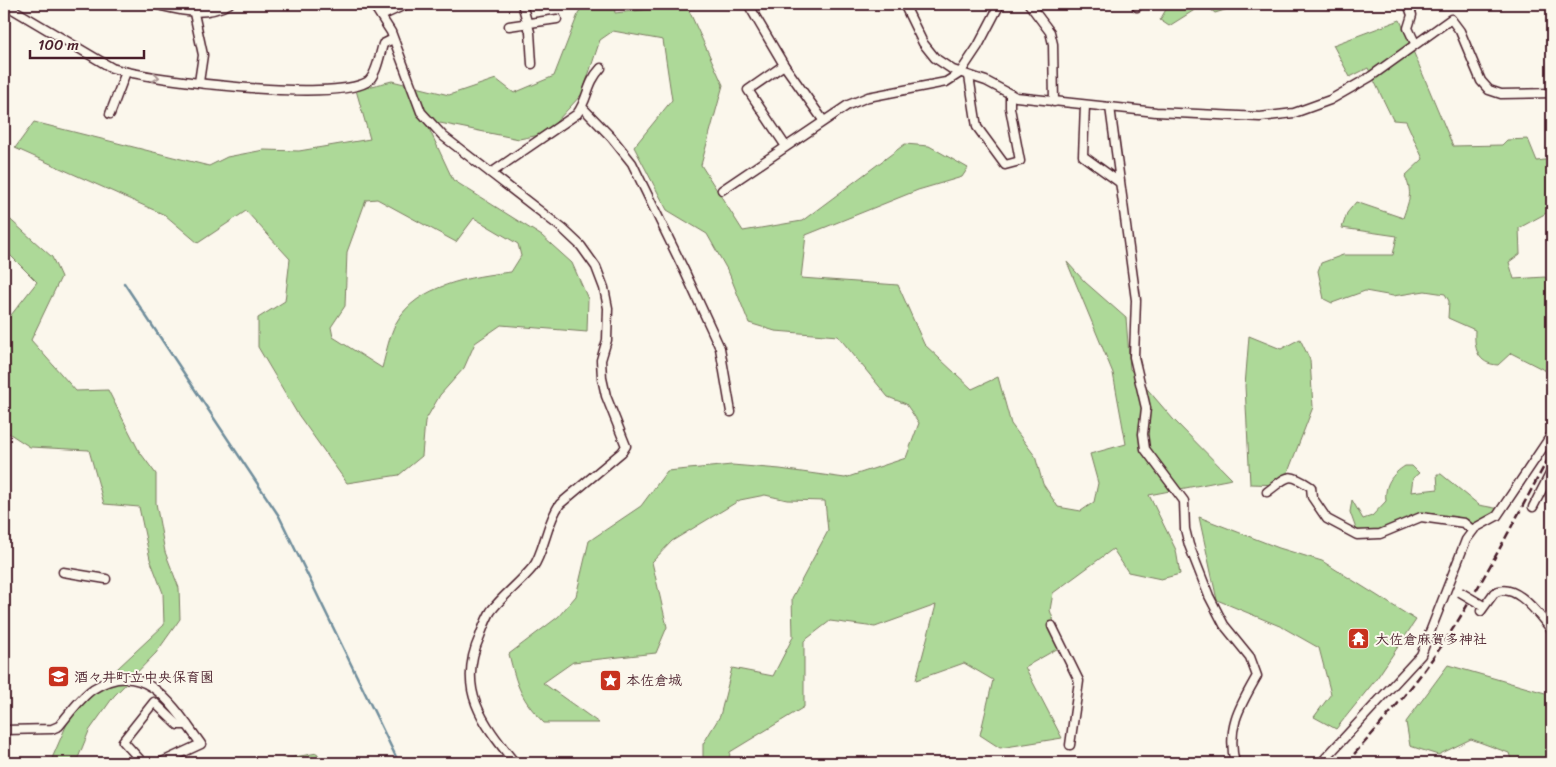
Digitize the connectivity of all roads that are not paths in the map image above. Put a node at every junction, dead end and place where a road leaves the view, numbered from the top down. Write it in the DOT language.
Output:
graph roads {
  1 [pos="4,4"];
  2 [pos="153,4"];
  3 [pos="192,4"];
  4 [pos="229,4"];
  5 [pos="373,4"];
  6 [pos="407,4"];
  7 [pos="522,4"];
  8 [pos="748,4"];
  9 [pos="904,4"];
  10 [pos="1000,4"];
  11 [pos="1029,4"];
  12 [pos="1408,4"];
  13 [pos="195,13"];
  14 [pos="381,16"];
  15 [pos="557,19"];
  16 [pos="528,23"];
  17 [pos="509,26"];
  18 [pos="393,39"];
  19 [pos="1415,43"];
  20 [pos="532,64"];
  21 [pos="784,65"];
  22 [pos="601,68"];
  23 [pos="126,72"];
  24 [pos="960,73"];
  25 [pos="969,76"];
  26 [pos="199,82"];
  27 [pos="1552,93"];
  28 [pos="1010,94"];
  29 [pos="1054,102"];
  30 [pos="1085,105"];
  31 [pos="582,107"];
  32 [pos="1110,107"];
  33 [pos="110,114"];
  34 [pos="823,120"];
  35 [pos="784,145"];
  36 [pos="491,173"];
  37 [pos="1119,182"];
  38 [pos="722,190"];
  39 [pos="731,412"];
  40 [pos="1551,438"];
  41 [pos="1552,470"];
  42 [pos="1267,492"];
  43 [pos="1533,507"];
  44 [pos="1472,530"];
  45 [pos="63,572"];
  46 [pos="106,578"];
  47 [pos="1447,584"];
  48 [pos="1052,626"];
  49 [pos="1552,630"];
  50 [pos="187,725"];
  51 [pos="4,730"];
  52 [pos="1070,745"];
  53 [pos="143,763"];
  54 [pos="160,763"];
  55 [pos="514,763"];
  56 [pos="1235,763"];
  57 [pos="1321,763"];
  1 -- 23 [label="street"];
  2 -- 13 [label="street"];
  3 -- 13 [label="street"];
  4 -- 13 [label="street"];
  5 -- 14 [label="street"];
  6 -- 14 [label="street"];
  7 -- 16 [label="street"];
  8 -- 21 [label="street"];
  9 -- 24 [label="street"];
  10 -- 24 [label="street"];
  11 -- 29 [label="street"];
  12 -- 19 [label="street"];
  13 -- 26 [label="street"];
  14 -- 18 [label="street"];
  15 -- 16 [label="street"];
  16 -- 17 [label="street"];
  16 -- 20 [label="street"];
  18 -- 26 [label="street"];
  18 -- 36 [label="street"];
  19 -- 27 [label="street"];
  19 -- 32 [label="street"];
  21 -- 34 [label="street"];
  21 -- 35 [label="street"];
  22 -- 31 [label="street"];
  23 -- 26 [label="street, one-way"];
  23 -- 33 [label="street"];
  24 -- 25 [label="street"];
  24 -- 34 [label="street"];
  25 -- 28 [label="street"];
  25 -- 28 [label="street"];
  28 -- 29 [label="street"];
  29 -- 30 [label="street"];
  30 -- 32 [label="street"];
  30 -- 37 [label="street"];
  31 -- 36 [label="street"];
  31 -- 39 [label="street"];
  32 -- 37 [label="street"];
  34 -- 35 [label="street"];
  35 -- 38 [label="street"];
  36 -- 55 [label="street"];
  37 -- 56 [label="street"];
  40 -- 44 [label="street"];
  41 -- 43 [label="street"];
  42 -- 44 [label="street"];
  44 -- 47 [label="street"];
  45 -- 46 [label="street"];
  47 -- 49 [label="street, bridge"];
  47 -- 57 [label="street"];
  48 -- 52 [label="street"];
  50 -- 51 [label="street"];
  50 -- 53 [label="street"];
  50 -- 54 [label="street"];
}
